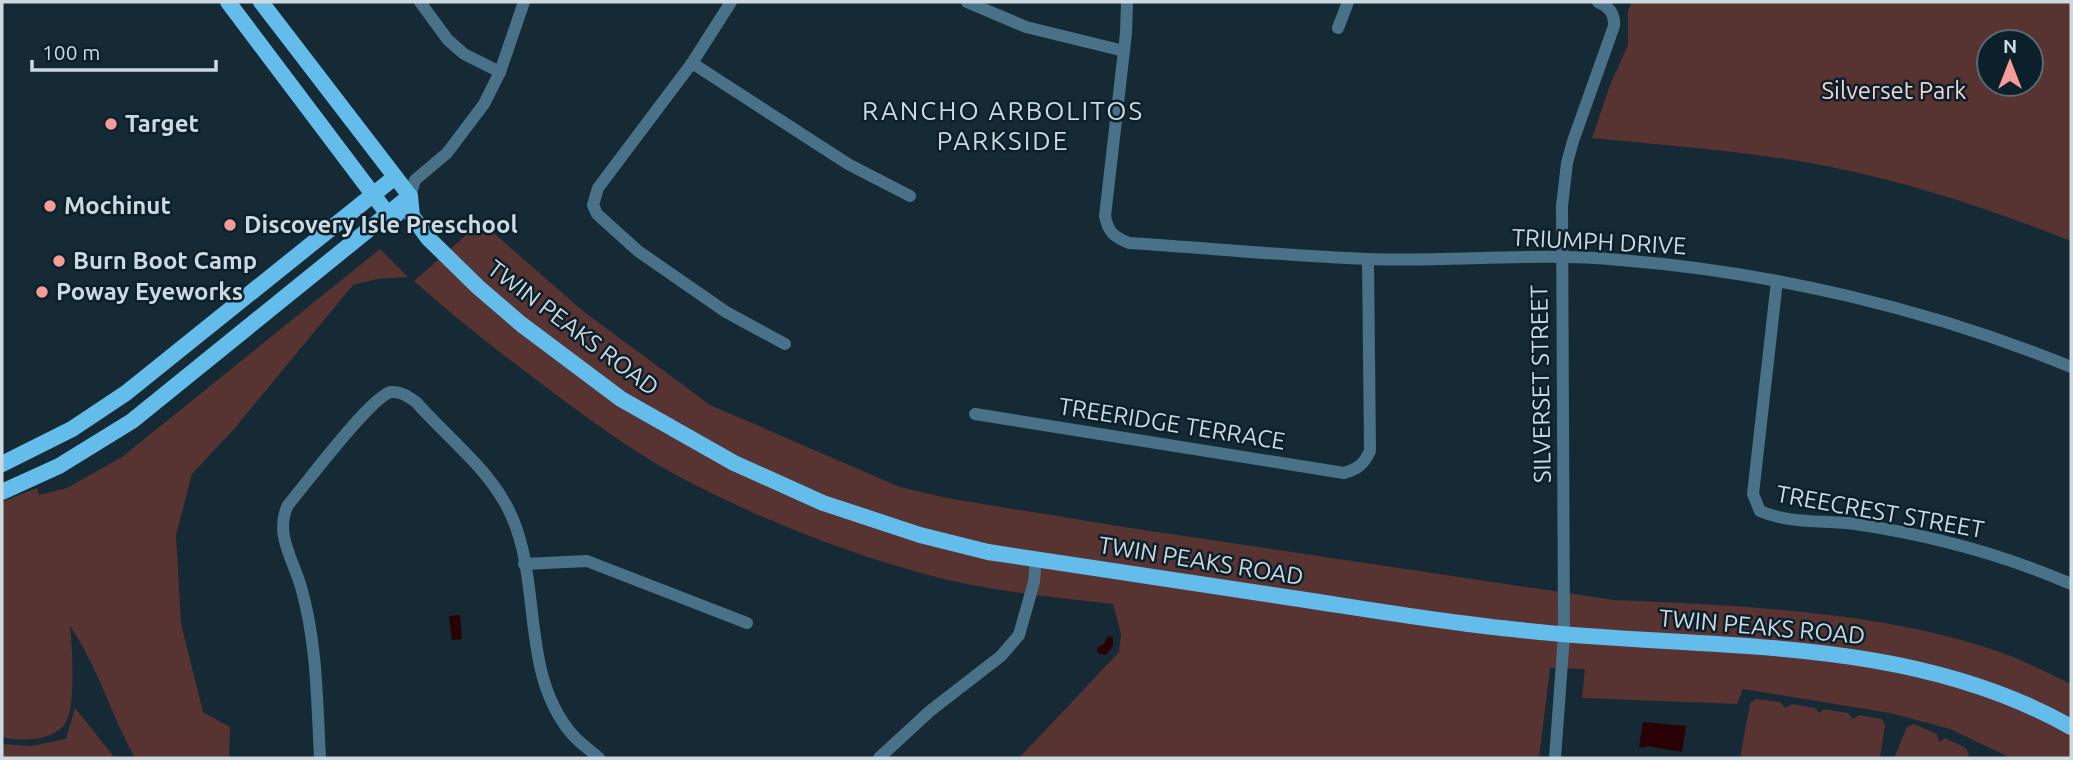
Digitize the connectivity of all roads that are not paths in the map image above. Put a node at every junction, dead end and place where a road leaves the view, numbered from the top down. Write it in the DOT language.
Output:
graph roads {
  1 [pos="228,2"];
  2 [pos="261,2"];
  3 [pos="420,2"];
  4 [pos="524,2"];
  5 [pos="731,2"];
  6 [pos="967,2"];
  7 [pos="1127,2"];
  8 [pos="1348,2"];
  9 [pos="1598,2"];
  10 [pos="1338,28"];
  11 [pos="1124,51"];
  12 [pos="692,63"];
  13 [pos="500,72"];
  14 [pos="395,177"];
  15 [pos="413,188"];
  16 [pos="373,194"];
  17 [pos="910,197"];
  18 [pos="387,213"];
  19 [pos="412,216"];
  20 [pos="1561,256"];
  21 [pos="1367,259"];
  22 [pos="1777,281"];
  23 [pos="785,344"];
  24 [pos="2071,367"];
  25 [pos="975,414"];
  26 [pos="2,464"];
  27 [pos="2,492"];
  28 [pos="1035,559"];
  29 [pos="524,564"];
  30 [pos="2071,584"];
  31 [pos="747,623"];
  32 [pos="1564,635"];
  33 [pos="2071,727"];
  34 [pos="320,758"];
  35 [pos="599,758"];
  36 [pos="879,758"];
  37 [pos="1555,758"];
  1 -- 16 [label="main road"];
  2 -- 14 [label="main road"];
  3 -- 13 [label="street"];
  4 -- 13 [label="street"];
  5 -- 12 [label="street"];
  6 -- 11 [label="street"];
  7 -- 11 [label="street"];
  8 -- 10 [label="street"];
  9 -- 20 [label="street, SILVERSET STREET"];
  11 -- 21 [label="street, TRIUMPH DRIVE"];
  12 -- 17 [label="street"];
  12 -- 23 [label="street"];
  13 -- 15 [label="street"];
  14 -- 15 [label="main road"];
  14 -- 16 [label="main road"];
  15 -- 18 [label="main road"];
  15 -- 19 [label="main road"];
  16 -- 18 [label="main road"];
  16 -- 26 [label="main road"];
  18 -- 19 [label="main road"];
  18 -- 27 [label="main road"];
  19 -- 28 [label="main road, TWIN PEAKS ROAD"];
  20 -- 21 [label="street, TRIUMPH DRIVE"];
  20 -- 22 [label="street, TRIUMPH DRIVE"];
  20 -- 32 [label="street, SILVERSET STREET"];
  21 -- 25 [label="street, TREERIDGE TERRACE"];
  22 -- 24 [label="street, TRIUMPH DRIVE"];
  22 -- 30 [label="street, TREECREST STREET"];
  28 -- 32 [label="main road, TWIN PEAKS ROAD"];
  28 -- 36 [label="street"];
  29 -- 31 [label="street"];
  29 -- 34 [label="street"];
  29 -- 35 [label="street"];
  32 -- 33 [label="main road, TWIN PEAKS ROAD"];
  32 -- 37 [label="street, SILVERSET STREET"];
}
